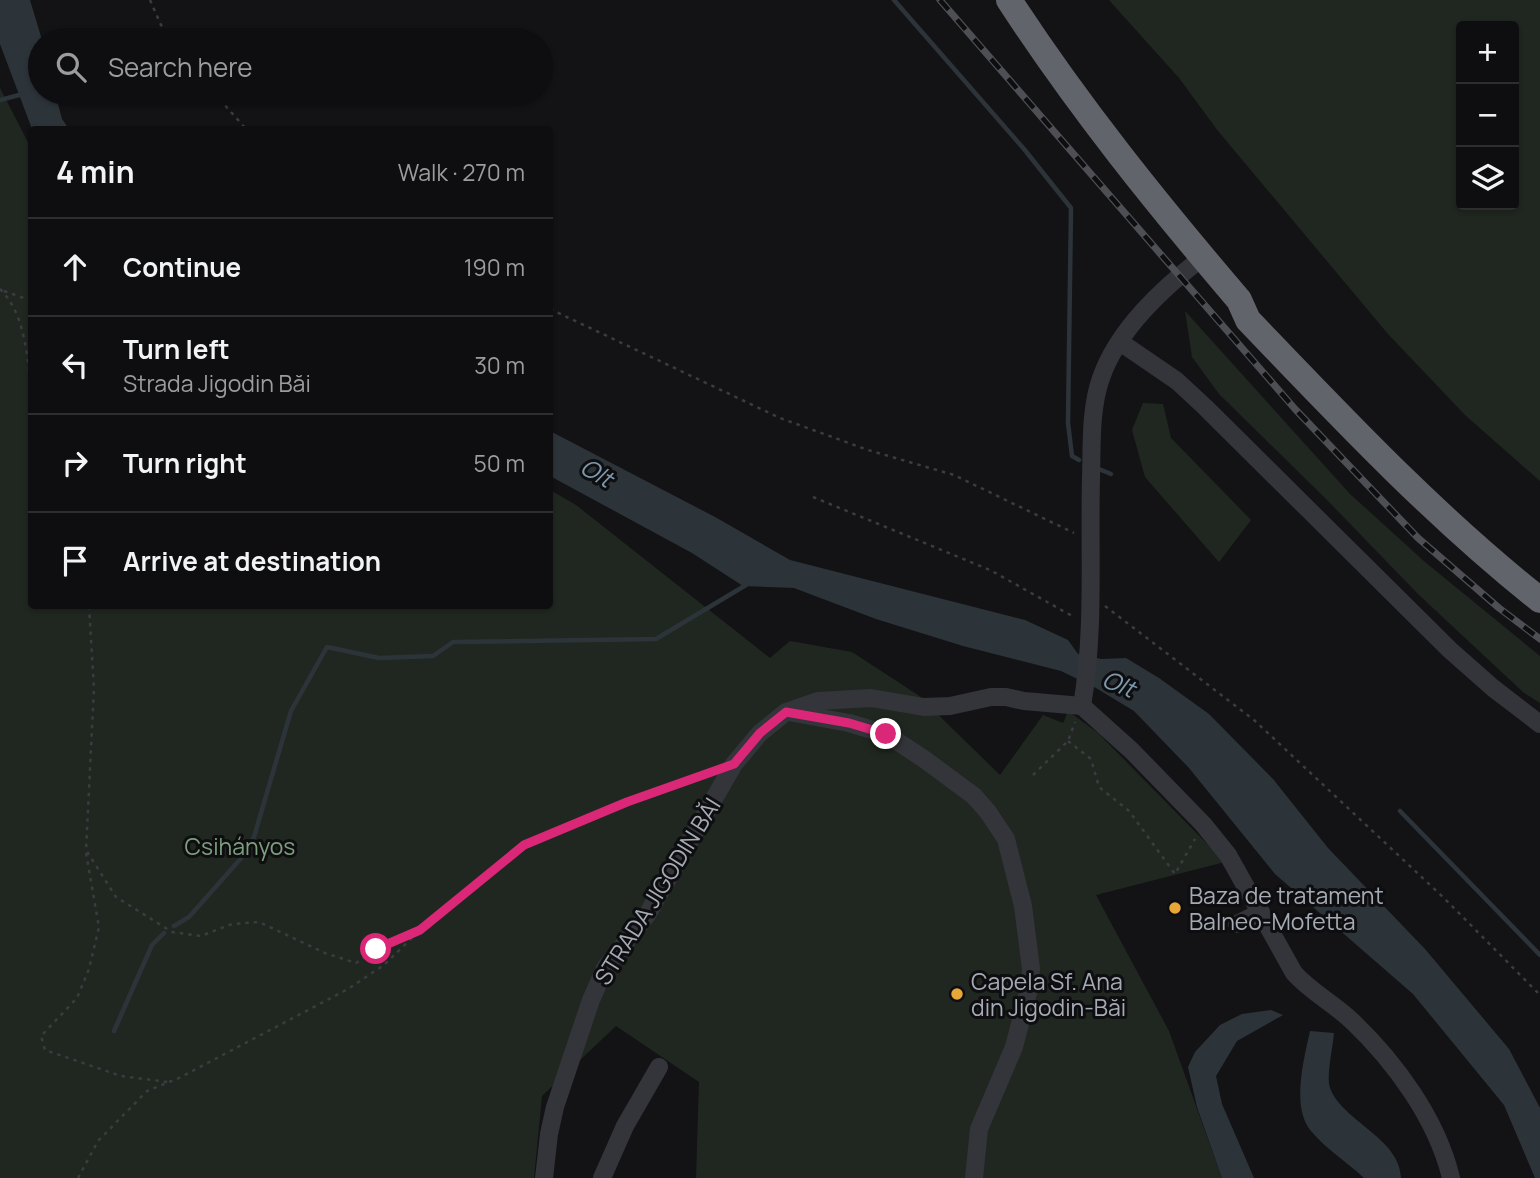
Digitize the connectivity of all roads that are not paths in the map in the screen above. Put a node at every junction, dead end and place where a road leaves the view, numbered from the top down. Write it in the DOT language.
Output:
graph roads {
  1 [pos="1009,0"];
  2 [pos="1203,257"];
  3 [pos="1239,300"];
  4 [pos="1120,342"];
  5 [pos="1540,584"];
  6 [pos="1540,600"];
  7 [pos="1083,697"];
  8 [pos="786,712"];
  9 [pos="1540,724"];
  10 [pos="1261,912"];
  11 [pos="1237,925"];
  12 [pos="659,1067"];
  13 [pos="544,1178"];
  14 [pos="602,1178"];
  15 [pos="974,1178"];
  16 [pos="1451,1178"];
  1 -- 2 [label="highway"];
  2 -- 3 [label="highway"];
  2 -- 4 [label="street"];
  3 -- 5 [label="highway"];
  3 -- 6 [label="highway"];
  4 -- 7 [label="street"];
  4 -- 9 [label="street"];
  7 -- 8 [label="street, STRADA JIGODIN BĂI"];
  7 -- 10 [label="street"];
  8 -- 13 [label="street, STRADA JIGODIN BĂI"];
  8 -- 15 [label="street"];
  10 -- 11 [label="street"];
  10 -- 16 [label="street"];
  12 -- 14 [label="street"];
}
